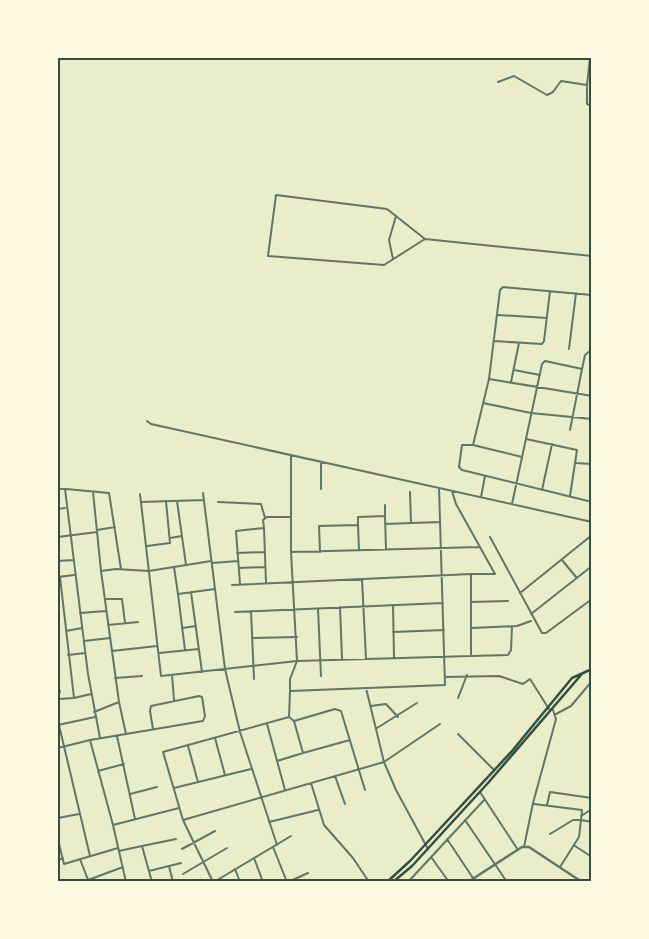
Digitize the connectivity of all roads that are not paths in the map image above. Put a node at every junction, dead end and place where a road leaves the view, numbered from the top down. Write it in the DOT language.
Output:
graph roads {
  1 [pos="590,58"];
  2 [pos="498,82"];
  3 [pos="587,85"];
  4 [pos="592,106"];
  5 [pos="396,216"];
  6 [pos="425,239"];
  7 [pos="592,256"];
  8 [pos="393,259"];
  9 [pos="550,291"];
  10 [pos="576,293"];
  11 [pos="592,295"];
  12 [pos="498,314"];
  13 [pos="547,318"];
  14 [pos="494,341"];
  15 [pos="520,343"];
  16 [pos="592,345"];
  17 [pos="569,349"];
  18 [pos="582,369"];
  19 [pos="514,370"];
  20 [pos="540,375"];
  21 [pos="489,378"];
  22 [pos="511,382"];
  23 [pos="537,387"];
  24 [pos="577,395"];
  25 [pos="592,396"];
  26 [pos="483,403"];
  27 [pos="531,413"];
  28 [pos="572,418"];
  29 [pos="592,420"];
  30 [pos="147,421"];
  31 [pos="570,430"];
  32 [pos="526,439"];
  33 [pos="552,444"];
  34 [pos="473,445"];
  35 [pos="291,455"];
  36 [pos="522,457"];
  37 [pos="321,462"];
  38 [pos="576,464"];
  39 [pos="592,464"];
  40 [pos="485,476"];
  41 [pos="516,483"];
  42 [pos="439,488"];
  43 [pos="58,489"];
  44 [pos="65,489"];
  45 [pos="320,489"];
  46 [pos="542,490"];
  47 [pos="452,491"];
  48 [pos="93,492"];
  49 [pos="410,492"];
  50 [pos="140,494"];
  51 [pos="203,494"];
  52 [pos="570,496"];
  53 [pos="481,497"];
  54 [pos="204,500"];
  55 [pos="588,500"];
  56 [pos="166,501"];
  57 [pos="177,501"];
  58 [pos="141,502"];
  59 [pos="218,502"];
  60 [pos="512,504"];
  61 [pos="385,505"];
  62 [pos="66,508"];
  63 [pos="58,509"];
  64 [pos="385,516"];
  65 [pos="291,517"];
  66 [pos="265,518"];
  67 [pos="440,522"];
  68 [pos="592,522"];
  69 [pos="411,523"];
  70 [pos="385,524"];
  71 [pos="358,525"];
  72 [pos="115,527"];
  73 [pos="264,528"];
  74 [pos="97,531"];
  75 [pos="70,535"];
  76 [pos="182,536"];
  77 [pos="592,536"];
  78 [pos="58,537"];
  79 [pos="490,537"];
  80 [pos="170,538"];
  81 [pos="146,546"];
  82 [pos="480,547"];
  83 [pos="441,548"];
  84 [pos="386,550"];
  85 [pos="359,551"];
  86 [pos="265,552"];
  87 [pos="291,552"];
  88 [pos="320,552"];
  89 [pos="238,553"];
  90 [pos="73,560"];
  91 [pos="562,560"];
  92 [pos="58,561"];
  93 [pos="238,561"];
  94 [pos="211,562"];
  95 [pos="186,565"];
  96 [pos="592,566"];
  97 [pos="174,567"];
  98 [pos="265,567"];
  99 [pos="239,568"];
  100 [pos="121,569"];
  101 [pos="101,571"];
  102 [pos="149,571"];
  103 [pos="471,574"];
  104 [pos="74,575"];
  105 [pos="442,575"];
  106 [pos="59,577"];
  107 [pos="576,578"];
  108 [pos="362,579"];
  109 [pos="293,582"];
  110 [pos="266,583"];
  111 [pos="240,584"];
  112 [pos="232,585"];
  113 [pos="215,589"];
  114 [pos="191,592"];
  115 [pos="520,593"];
  116 [pos="178,594"];
  117 [pos="105,599"];
  118 [pos="592,599"];
  119 [pos="508,601"];
  120 [pos="471,602"];
  121 [pos="443,603"];
  122 [pos="393,605"];
  123 [pos="364,606"];
  124 [pos="318,607"];
  125 [pos="340,607"];
  126 [pos="295,608"];
  127 [pos="106,611"];
  128 [pos="251,611"];
  129 [pos="235,612"];
  130 [pos="80,613"];
  131 [pos="531,614"];
  132 [pos="531,621"];
  133 [pos="138,622"];
  134 [pos="125,623"];
  135 [pos="108,625"];
  136 [pos="196,626"];
  137 [pos="512,626"];
  138 [pos="82,628"];
  139 [pos="182,628"];
  140 [pos="471,628"];
  141 [pos="444,630"];
  142 [pos="66,631"];
  143 [pos="394,632"];
  144 [pos="297,637"];
  145 [pos="110,638"];
  146 [pos="252,638"];
  147 [pos="84,641"];
  148 [pos="157,646"];
  149 [pos="199,649"];
  150 [pos="185,650"];
  151 [pos="112,651"];
  152 [pos="85,653"];
  153 [pos="158,653"];
  154 [pos="68,655"];
  155 [pos="444,655"];
  156 [pos="472,656"];
  157 [pos="394,658"];
  158 [pos="366,659"];
  159 [pos="342,660"];
  160 [pos="297,661"];
  161 [pos="320,661"];
  162 [pos="253,665"];
  163 [pos="226,669"];
  164 [pos="592,669"];
  165 [pos="586,670"];
  166 [pos="202,672"];
  167 [pos="172,675"];
  168 [pos="467,675"];
  169 [pos="142,676"];
  170 [pos="321,676"];
  171 [pos="445,677"];
  172 [pos="116,678"];
  173 [pos="254,679"];
  174 [pos="592,681"];
  175 [pos="366,688"];
  176 [pos="60,690"];
  177 [pos="290,691"];
  178 [pos="91,694"];
  179 [pos="74,698"];
  180 [pos="458,698"];
  181 [pos="58,699"];
  182 [pos="174,700"];
  183 [pos="118,702"];
  184 [pos="417,704"];
  185 [pos="371,706"];
  186 [pos="548,709"];
  187 [pos="553,710"];
  188 [pos="94,712"];
  189 [pos="556,714"];
  190 [pos="95,716"];
  191 [pos="290,717"];
  192 [pos="398,717"];
  193 [pos="58,720"];
  194 [pos="294,721"];
  195 [pos="266,724"];
  196 [pos="440,724"];
  197 [pos="58,725"];
  198 [pos="154,729"];
  199 [pos="376,729"];
  200 [pos="240,732"];
  201 [pos="126,734"];
  202 [pos="458,734"];
  203 [pos="117,736"];
  204 [pos="100,738"];
  205 [pos="215,738"];
  206 [pos="351,739"];
  207 [pos="90,740"];
  208 [pos="63,746"];
  209 [pos="188,746"];
  210 [pos="58,748"];
  211 [pos="303,753"];
  212 [pos="277,760"];
  213 [pos="384,762"];
  214 [pos="124,764"];
  215 [pos="252,769"];
  216 [pos="359,769"];
  217 [pos="494,770"];
  218 [pos="98,771"];
  219 [pos="225,775"];
  220 [pos="335,776"];
  221 [pos="198,782"];
  222 [pos="311,783"];
  223 [pos="158,787"];
  224 [pos="174,788"];
  225 [pos="285,790"];
  226 [pos="365,790"];
  227 [pos="480,792"];
  228 [pos="130,794"];
  229 [pos="261,797"];
  230 [pos="592,798"];
  231 [pos="484,799"];
  232 [pos="345,804"];
  233 [pos="533,804"];
  234 [pos="547,805"];
  235 [pos="179,808"];
  236 [pos="592,809"];
  237 [pos="318,810"];
  238 [pos="79,814"];
  239 [pos="581,816"];
  240 [pos="58,818"];
  241 [pos="135,820"];
  242 [pos="183,820"];
  243 [pos="465,820"];
  244 [pos="581,820"];
  245 [pos="269,822"];
  246 [pos="592,822"];
  247 [pos="113,825"];
  248 [pos="214,831"];
  249 [pos="550,834"];
  250 [pos="291,836"];
  251 [pos="176,839"];
  252 [pos="58,840"];
  253 [pos="447,840"];
  254 [pos="192,842"];
  255 [pos="277,845"];
  256 [pos="425,845"];
  257 [pos="142,846"];
  258 [pos="574,846"];
  259 [pos="273,847"];
  260 [pos="524,847"];
  261 [pos="118,848"];
  262 [pos="227,848"];
  263 [pos="182,849"];
  264 [pos="428,849"];
  265 [pos="518,850"];
  266 [pos="119,851"];
  267 [pos="90,856"];
  268 [pos="431,857"];
  269 [pos="592,857"];
  270 [pos="63,858"];
  271 [pos="254,858"];
  272 [pos="80,859"];
  273 [pos="58,860"];
  274 [pos="204,860"];
  275 [pos="181,863"];
  276 [pos="495,864"];
  277 [pos="169,866"];
  278 [pos="123,867"];
  279 [pos="560,867"];
  280 [pos="235,869"];
  281 [pos="149,871"];
  282 [pos="308,873"];
  283 [pos="183,874"];
  284 [pos="412,877"];
  285 [pos="473,878"];
  286 [pos="88,881"];
  287 [pos="126,882"];
  288 [pos="152,882"];
  289 [pos="173,882"];
  290 [pos="213,882"];
  291 [pos="240,882"];
  292 [pos="263,882"];
  293 [pos="288,882"];
  294 [pos="369,882"];
  295 [pos="387,882"];
  296 [pos="393,882"];
  297 [pos="408,882"];
  298 [pos="416,882"];
  299 [pos="448,882"];
  300 [pos="468,882"];
  301 [pos="507,882"];
  302 [pos="524,882"];
  303 [pos="532,882"];
  304 [pos="582,882"];
  1 -- 3 [label="street"];
  2 -- 3 [label="street"];
  3 -- 4 [label="street"];
  5 -- 6 [label="street"];
  5 -- 8 [label="street"];
  5 -- 8 [label="street"];
  6 -- 7 [label="street"];
  6 -- 8 [label="street"];
  9 -- 10 [label="street"];
  9 -- 12 [label="street"];
  9 -- 13 [label="street"];
  10 -- 11 [label="street"];
  10 -- 17 [label="street"];
  12 -- 13 [label="street"];
  12 -- 14 [label="street"];
  13 -- 15 [label="street"];
  14 -- 15 [label="street"];
  14 -- 21 [label="street"];
  15 -- 19 [label="street"];
  16 -- 18 [label="street"];
  18 -- 20 [label="street"];
  18 -- 24 [label="street"];
  19 -- 20 [label="street"];
  19 -- 22 [label="street"];
  20 -- 23 [label="street"];
  21 -- 22 [label="street"];
  21 -- 26 [label="street"];
  22 -- 23 [label="street"];
  23 -- 24 [label="street"];
  23 -- 27 [label="street"];
  24 -- 25 [label="street"];
  24 -- 28 [label="street"];
  26 -- 27 [label="street"];
  26 -- 34 [label="street"];
  27 -- 28 [label="street"];
  27 -- 32 [label="street"];
  28 -- 29 [label="street"];
  28 -- 31 [label="street"];
  30 -- 35 [label="street"];
  32 -- 33 [label="street"];
  32 -- 36 [label="street"];
  33 -- 38 [label="street"];
  33 -- 46 [label="street"];
  34 -- 36 [label="street"];
  34 -- 40 [label="street"];
  35 -- 37 [label="street"];
  35 -- 65 [label="street"];
  36 -- 41 [label="street"];
  37 -- 42 [label="street"];
  37 -- 45 [label="street"];
  38 -- 39 [label="street"];
  38 -- 52 [label="street"];
  40 -- 41 [label="street"];
  40 -- 53 [label="street"];
  41 -- 46 [label="street"];
  41 -- 60 [label="street"];
  42 -- 47 [label="street"];
  42 -- 67 [label="street"];
  43 -- 44 [label="street"];
  44 -- 48 [label="street"];
  44 -- 62 [label="street"];
  46 -- 52 [label="street"];
  47 -- 53 [label="street"];
  47 -- 82 [label="street"];
  48 -- 72 [label="street"];
  48 -- 74 [label="street"];
  49 -- 69 [label="street"];
  50 -- 58 [label="street"];
  51 -- 54 [label="street"];
  52 -- 55 [label="street"];
  53 -- 60 [label="street"];
  54 -- 57 [label="street"];
  54 -- 94 [label="street"];
  56 -- 57 [label="street"];
  56 -- 58 [label="street"];
  56 -- 80 [label="street"];
  57 -- 76 [label="street"];
  58 -- 81 [label="street"];
  59 -- 66 [label="street"];
  60 -- 68 [label="street"];
  61 -- 64 [label="street"];
  62 -- 63 [label="street"];
  62 -- 75 [label="street"];
  64 -- 70 [label="street"];
  64 -- 71 [label="street"];
  65 -- 66 [label="street"];
  65 -- 87 [label="street"];
  66 -- 73 [label="street"];
  67 -- 69 [label="street"];
  67 -- 83 [label="street"];
  69 -- 70 [label="street"];
  70 -- 84 [label="street"];
  71 -- 85 [label="street"];
  71 -- 88 [label="street"];
  72 -- 74 [label="street"];
  72 -- 100 [label="street"];
  73 -- 86 [label="street"];
  73 -- 89 [label="street"];
  74 -- 75 [label="street"];
  74 -- 101 [label="street"];
  75 -- 78 [label="street"];
  75 -- 90 [label="street"];
  76 -- 80 [label="street"];
  76 -- 95 [label="street"];
  77 -- 91 [label="street"];
  79 -- 115 [label="street"];
  80 -- 81 [label="street"];
  81 -- 102 [label="street"];
  82 -- 83 [label="street"];
  82 -- 103 [label="street"];
  83 -- 84 [label="street"];
  83 -- 105 [label="street"];
  84 -- 85 [label="street"];
  85 -- 88 [label="street"];
  86 -- 89 [label="street"];
  86 -- 98 [label="street"];
  87 -- 88 [label="street"];
  87 -- 109 [label="street"];
  89 -- 93 [label="street"];
  90 -- 92 [label="street"];
  90 -- 104 [label="street"];
  91 -- 107 [label="street"];
  91 -- 115 [label="street"];
  93 -- 94 [label="street"];
  93 -- 99 [label="street"];
  94 -- 95 [label="street"];
  94 -- 113 [label="street"];
  95 -- 97 [label="street"];
  96 -- 107 [label="street"];
  97 -- 102 [label="street"];
  97 -- 116 [label="street"];
  98 -- 99 [label="street"];
  98 -- 110 [label="street"];
  99 -- 111 [label="street"];
  100 -- 101 [label="street"];
  100 -- 102 [label="street"];
  101 -- 117 [label="street"];
  102 -- 148 [label="street"];
  103 -- 105 [label="street"];
  103 -- 120 [label="street"];
  104 -- 106 [label="street"];
  104 -- 130 [label="street"];
  105 -- 108 [label="street"];
  105 -- 121 [label="street"];
  106 -- 142 [label="street"];
  107 -- 131 [label="street"];
  108 -- 109 [label="street"];
  108 -- 123 [label="street"];
  109 -- 110 [label="street"];
  109 -- 126 [label="street"];
  110 -- 111 [label="street"];
  111 -- 112 [label="street"];
  113 -- 114 [label="street"];
  113 -- 163 [label="street"];
  114 -- 116 [label="street"];
  114 -- 136 [label="street"];
  115 -- 131 [label="street"];
  116 -- 139 [label="street"];
  117 -- 127 [label="street"];
  117 -- 134 [label="street"];
  118 -- 131 [label="street"];
  119 -- 120 [label="street"];
  120 -- 140 [label="street"];
  121 -- 122 [label="street"];
  121 -- 141 [label="street"];
  122 -- 123 [label="street"];
  122 -- 143 [label="street"];
  123 -- 125 [label="street"];
  123 -- 158 [label="street"];
  124 -- 125 [label="street"];
  124 -- 126 [label="street"];
  124 -- 161 [label="street"];
  125 -- 159 [label="street"];
  126 -- 128 [label="street"];
  126 -- 144 [label="street"];
  127 -- 130 [label="street"];
  127 -- 135 [label="street"];
  128 -- 129 [label="street"];
  128 -- 146 [label="street"];
  130 -- 138 [label="street"];
  132 -- 137 [label="street"];
  133 -- 134 [label="street"];
  134 -- 135 [label="street"];
  135 -- 145 [label="street"];
  136 -- 139 [label="street"];
  136 -- 149 [label="street"];
  137 -- 140 [label="street"];
  137 -- 156 [label="street"];
  138 -- 142 [label="street"];
  138 -- 147 [label="street"];
  139 -- 150 [label="street"];
  140 -- 156 [label="street"];
  141 -- 143 [label="street"];
  141 -- 155 [label="street"];
  142 -- 154 [label="street"];
  143 -- 157 [label="street"];
  144 -- 146 [label="street"];
  144 -- 160 [label="street"];
  145 -- 147 [label="street"];
  145 -- 151 [label="street"];
  146 -- 162 [label="street"];
  147 -- 152 [label="street"];
  148 -- 151 [label="street"];
  148 -- 153 [label="street"];
  149 -- 150 [label="street"];
  149 -- 166 [label="street"];
  150 -- 153 [label="street"];
  151 -- 172 [label="street"];
  152 -- 154 [label="street"];
  152 -- 178 [label="street"];
  153 -- 167 [label="street"];
  154 -- 179 [label="street"];
  155 -- 156 [label="street"];
  155 -- 157 [label="street"];
  155 -- 171 [label="street"];
  157 -- 158 [label="street"];
  158 -- 159 [label="street"];
  159 -- 161 [label="street"];
  160 -- 161 [label="street"];
  160 -- 162 [label="street"];
  160 -- 177 [label="street"];
  161 -- 170 [label="street"];
  162 -- 163 [label="street"];
  162 -- 173 [label="street"];
  163 -- 166 [label="street"];
  163 -- 200 [label="street"];
  164 -- 165 [label="main road"];
  165 -- 186 [label="main road"];
  165 -- 187 [label="main road"];
  166 -- 167 [label="street"];
  167 -- 182 [label="street"];
  168 -- 171 [label="street"];
  168 -- 180 [label="street"];
  168 -- 186 [label="street"];
  169 -- 172 [label="street"];
  171 -- 175 [label="street"];
  172 -- 183 [label="street"];
  174 -- 189 [label="street"];
  175 -- 177 [label="street"];
  175 -- 185 [label="street"];
  176 -- 181 [label="street"];
  177 -- 191 [label="street"];
  178 -- 179 [label="street"];
  178 -- 188 [label="street"];
  179 -- 181 [label="street"];
  182 -- 198 [label="street"];
  182 -- 198 [label="street"];
  183 -- 188 [label="street"];
  183 -- 201 [label="street"];
  184 -- 192 [label="street"];
  185 -- 192 [label="street"];
  185 -- 199 [label="street"];
  186 -- 217 [label="main road"];
  187 -- 189 [label="street"];
  187 -- 227 [label="main road"];
  188 -- 190 [label="street"];
  189 -- 233 [label="street"];
  190 -- 197 [label="street"];
  190 -- 204 [label="street"];
  191 -- 194 [label="street"];
  191 -- 195 [label="street"];
  192 -- 199 [label="street"];
  193 -- 197 [label="street"];
  194 -- 206 [label="street"];
  194 -- 211 [label="street"];
  195 -- 200 [label="street"];
  195 -- 212 [label="street"];
  196 -- 213 [label="street"];
  197 -- 208 [label="street"];
  198 -- 201 [label="street"];
  199 -- 213 [label="street"];
  200 -- 205 [label="street"];
  200 -- 215 [label="street"];
  201 -- 203 [label="street"];
  202 -- 217 [label="street"];
  203 -- 204 [label="street"];
  203 -- 214 [label="street"];
  204 -- 207 [label="street"];
  205 -- 209 [label="street"];
  205 -- 219 [label="street"];
  206 -- 211 [label="street"];
  206 -- 216 [label="street"];
  207 -- 208 [label="street"];
  207 -- 218 [label="street"];
  208 -- 210 [label="street"];
  208 -- 238 [label="street"];
  209 -- 221 [label="street"];
  209 -- 224 [label="street"];
  211 -- 212 [label="street"];
  212 -- 225 [label="street"];
  213 -- 216 [label="street"];
  213 -- 256 [label="street"];
  214 -- 218 [label="street"];
  214 -- 228 [label="street"];
  215 -- 219 [label="street"];
  215 -- 229 [label="street"];
  216 -- 220 [label="street"];
  216 -- 226 [label="street"];
  217 -- 256 [label="main road"];
  218 -- 247 [label="street"];
  219 -- 221 [label="street"];
  220 -- 222 [label="street"];
  220 -- 232 [label="street"];
  221 -- 224 [label="street"];
  222 -- 225 [label="street"];
  222 -- 237 [label="street"];
  223 -- 228 [label="street"];
  224 -- 235 [label="street"];
  225 -- 229 [label="street"];
  227 -- 231 [label="street"];
  227 -- 264 [label="main road"];
  228 -- 241 [label="street"];
  229 -- 242 [label="street"];
  229 -- 245 [label="street"];
  230 -- 234 [label="street"];
  231 -- 243 [label="street"];
  231 -- 265 [label="street"];
  233 -- 234 [label="street"];
  233 -- 260 [label="street"];
  234 -- 239 [label="street"];
  235 -- 241 [label="street"];
  235 -- 242 [label="street"];
  236 -- 239 [label="street"];
  237 -- 245 [label="street"];
  237 -- 294 [label="street"];
  238 -- 240 [label="street"];
  238 -- 267 [label="street"];
  239 -- 244 [label="street"];
  241 -- 247 [label="street"];
  242 -- 254 [label="street"];
  243 -- 253 [label="street"];
  243 -- 276 [label="street"];
  244 -- 246 [label="street"];
  244 -- 249 [label="street"];
  244 -- 258 [label="street"];
  245 -- 255 [label="street"];
  247 -- 261 [label="street"];
  248 -- 254 [label="street"];
  250 -- 255 [label="street"];
  251 -- 257 [label="street"];
  252 -- 270 [label="street"];
  253 -- 268 [label="street"];
  253 -- 285 [label="street"];
  254 -- 263 [label="street"];
  254 -- 274 [label="street"];
  255 -- 259 [label="street"];
  256 -- 264 [label="street"];
  256 -- 295 [label="main road"];
  257 -- 266 [label="street"];
  257 -- 281 [label="street"];
  258 -- 269 [label="street"];
  258 -- 279 [label="street"];
  259 -- 271 [label="street"];
  259 -- 293 [label="street"];
  260 -- 265 [label="street"];
  260 -- 279 [label="street"];
  261 -- 266 [label="street"];
  261 -- 267 [label="street"];
  262 -- 274 [label="street"];
  264 -- 296 [label="main road"];
  265 -- 276 [label="street"];
  266 -- 278 [label="street"];
  267 -- 272 [label="street"];
  268 -- 284 [label="street"];
  268 -- 299 [label="street"];
  270 -- 272 [label="street"];
  270 -- 273 [label="street"];
  271 -- 280 [label="street"];
  271 -- 292 [label="street"];
  272 -- 286 [label="street"];
  274 -- 283 [label="street"];
  274 -- 290 [label="street"];
  275 -- 277 [label="street"];
  276 -- 285 [label="street"];
  276 -- 301 [label="street"];
  277 -- 281 [label="street"];
  277 -- 289 [label="street"];
  278 -- 286 [label="street"];
  278 -- 287 [label="street"];
  279 -- 304 [label="street"];
  280 -- 290 [label="street"];
  280 -- 291 [label="street"];
  281 -- 288 [label="street"];
  282 -- 293 [label="street"];
  284 -- 297 [label="street"];
  284 -- 298 [label="street"];
  285 -- 300 [label="street"];
  302 -- 303 [label="street"];
}
